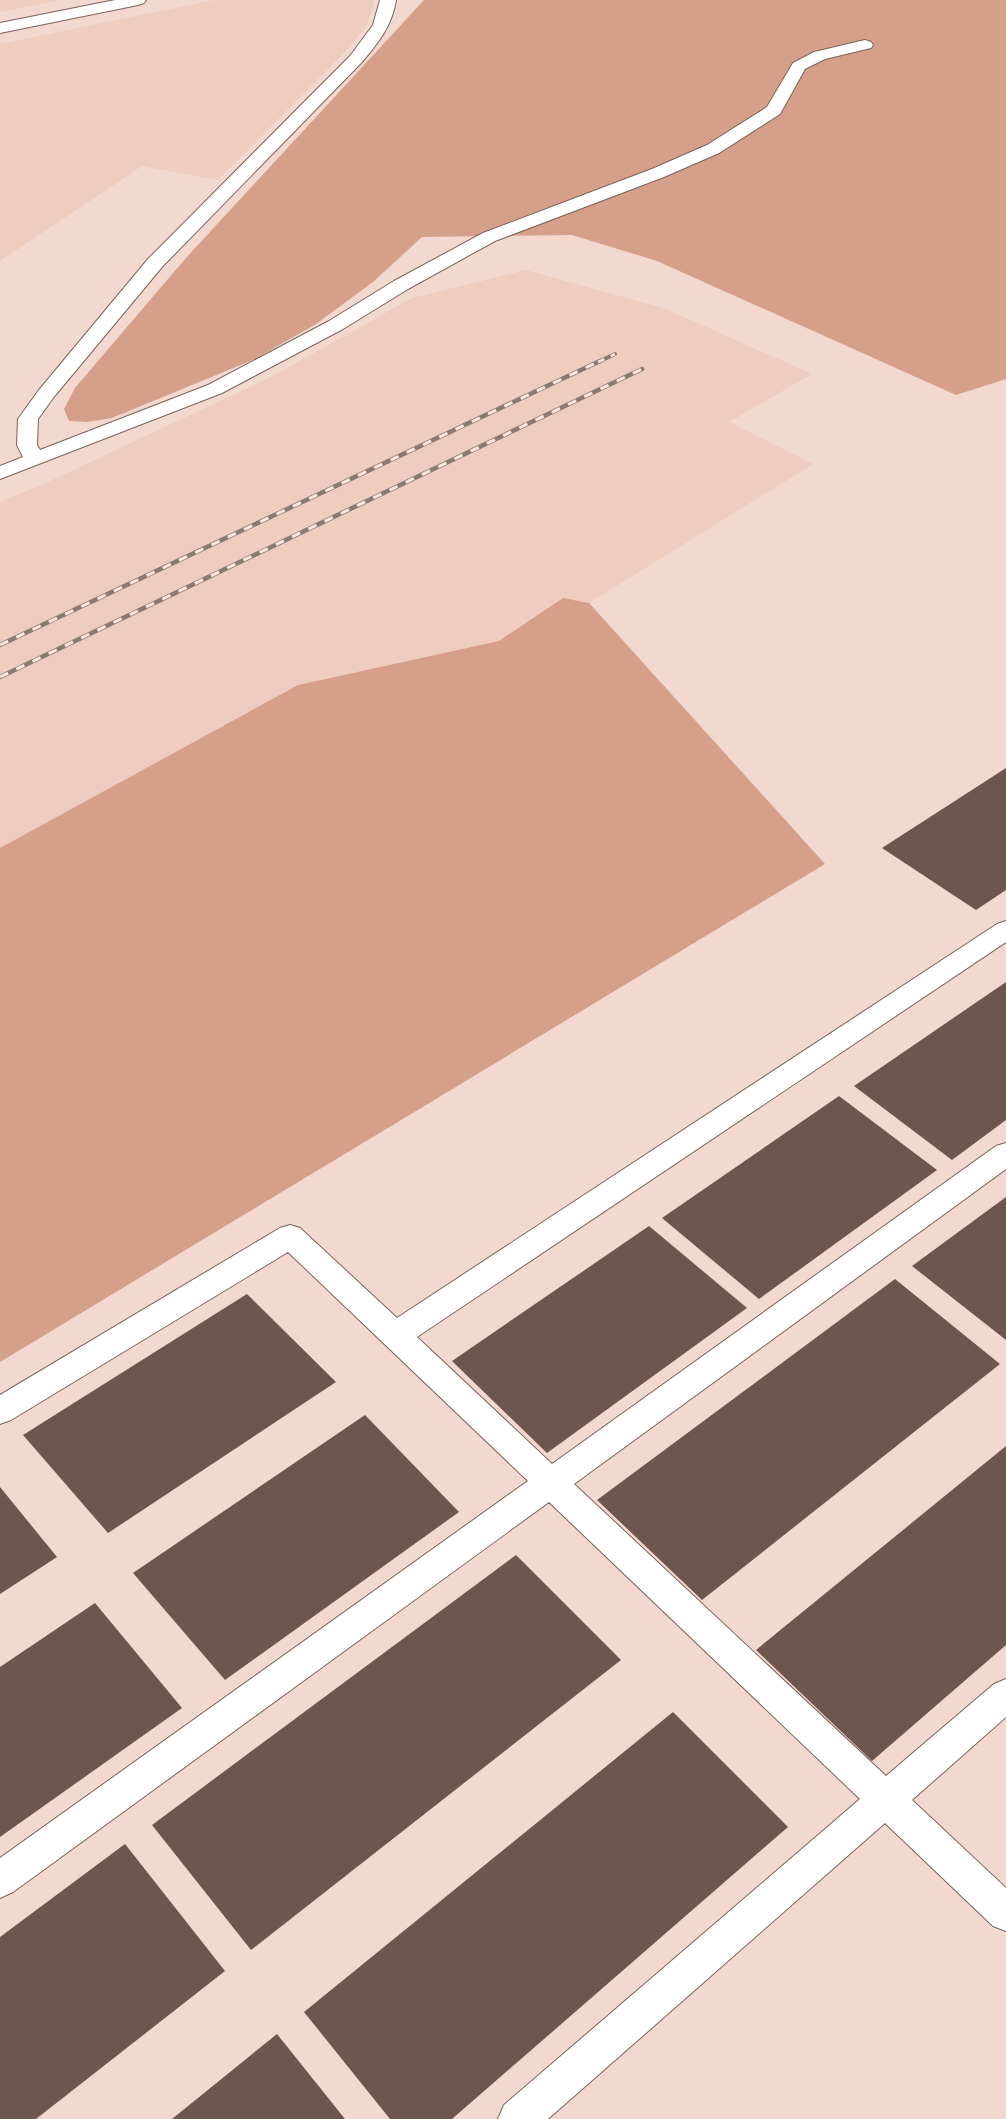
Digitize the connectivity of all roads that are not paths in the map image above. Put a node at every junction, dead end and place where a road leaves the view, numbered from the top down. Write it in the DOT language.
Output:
graph roads {
  1 [pos="138,0"];
  2 [pos="388,0"];
  3 [pos="0,28"];
  4 [pos="865,45"];
  5 [pos="34,459"];
  6 [pos="0,474"];
  7 [pos="1006,930"];
  8 [pos="1006,1154"];
  9 [pos="396,1335"];
  10 [pos="0,1410"];
  11 [pos="551,1483"];
  12 [pos="1006,1695"];
  13 [pos="886,1799"];
  14 [pos="0,1880"];
  15 [pos="1006,1913"];
  16 [pos="518,2119"];
  1 -- 3 [label="street"];
  2 -- 5 [label="street"];
  4 -- 5 [label="street"];
  5 -- 6 [label="street"];
  7 -- 9 [label="street"];
  8 -- 11 [label="street"];
  9 -- 10 [label="street"];
  9 -- 11 [label="street"];
  11 -- 13 [label="street"];
  11 -- 14 [label="street"];
  12 -- 13 [label="street"];
  13 -- 15 [label="street"];
  13 -- 16 [label="street"];
}
